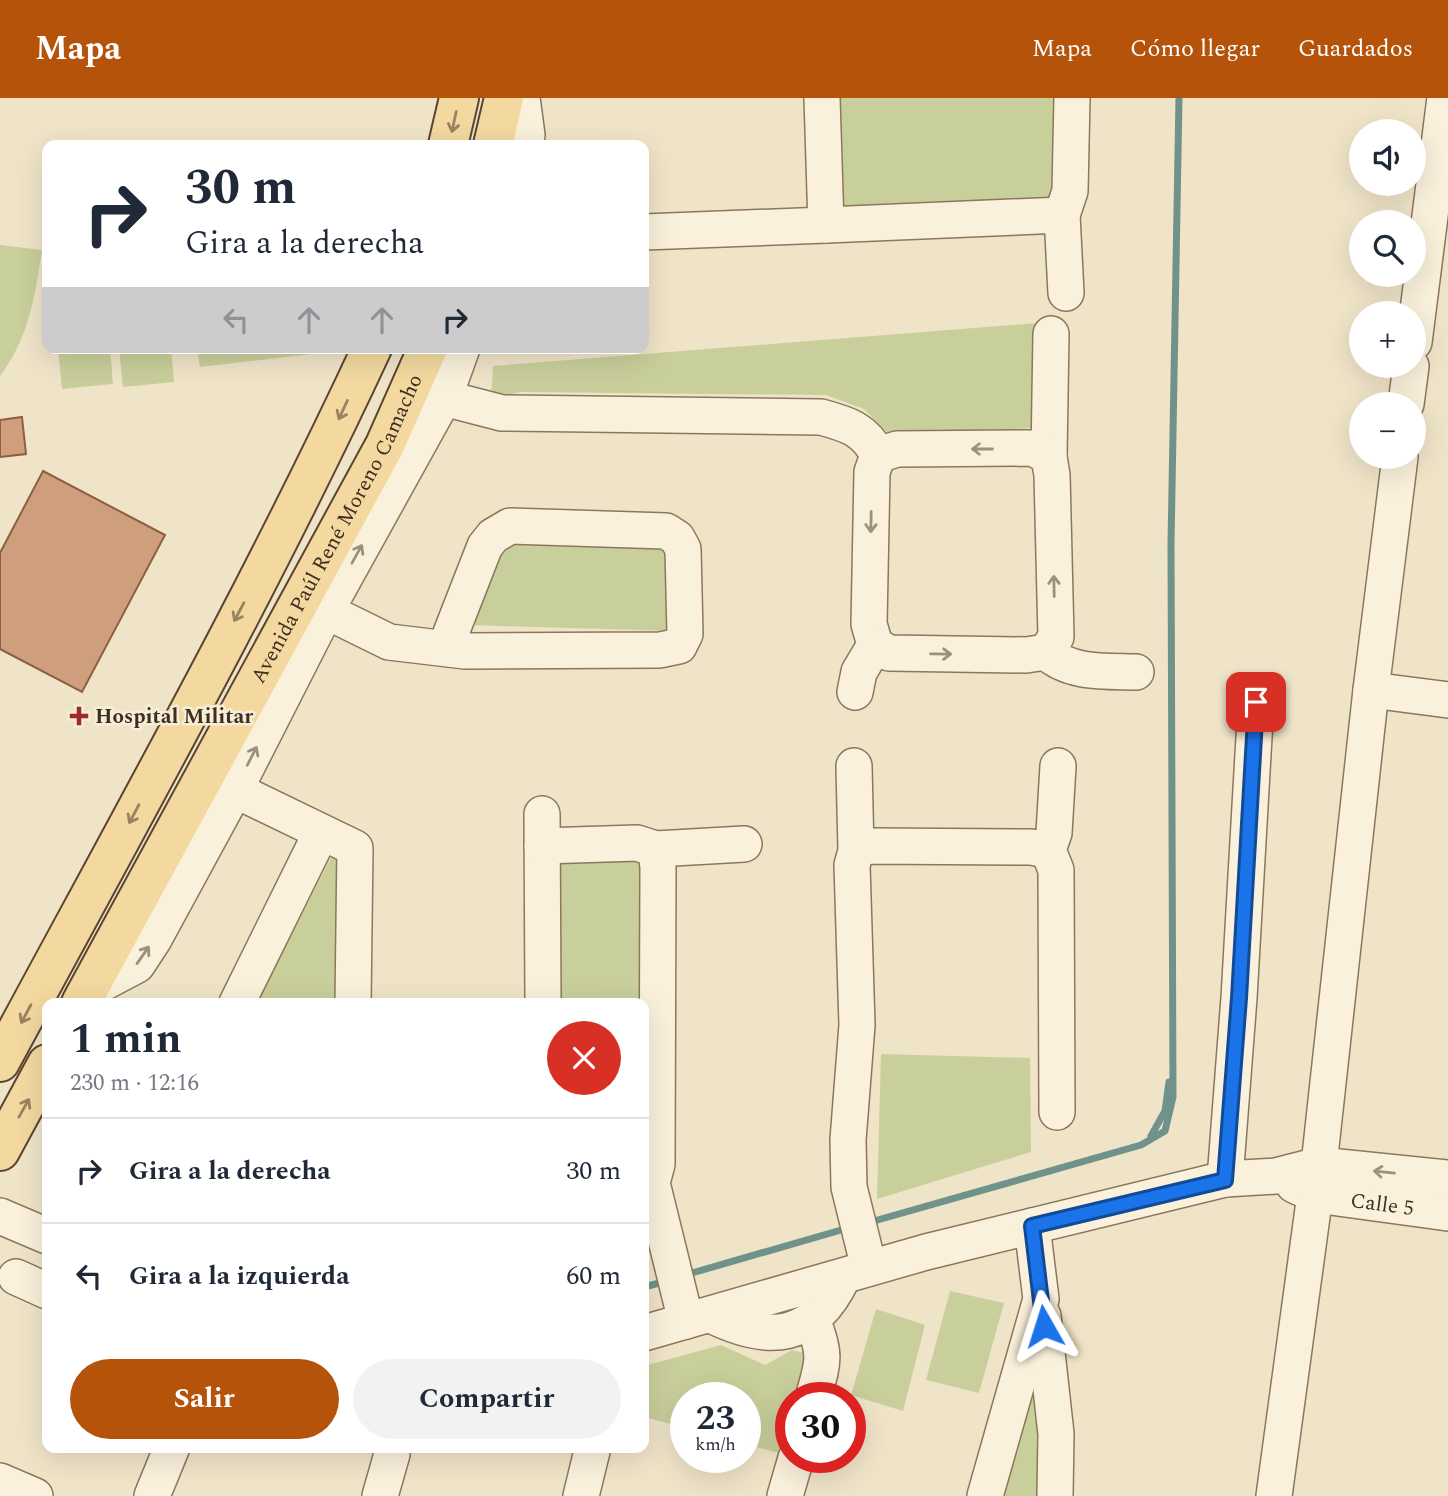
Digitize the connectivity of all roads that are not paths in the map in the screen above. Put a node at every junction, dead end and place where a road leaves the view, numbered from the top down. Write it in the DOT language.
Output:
graph roads {
  1 [pos="459,98"];
  2 [pos="503,98"];
  3 [pos="523,98"];
  4 [pos="822,98"];
  5 [pos="1072,98"];
  6 [pos="1445,98"];
  7 [pos="449,140"];
  8 [pos="495,140"];
  9 [pos="526,140"];
  10 [pos="1444,140"];
  11 [pos="1062,215"];
  12 [pos="826,225"];
  13 [pos="649,232"];
  14 [pos="1066,293"];
  15 [pos="1420,301"];
  16 [pos="1051,334"];
  17 [pos="369,354"];
  18 [pos="425,354"];
  19 [pos="460,354"];
  20 [pos="444,398"];
  21 [pos="878,455"];
  22 [pos="1049,457"];
  23 [pos="1399,469"];
  24 [pos="326,611"];
  25 [pos="875,645"];
  26 [pos="453,648"];
  27 [pos="1046,652"];
  28 [pos="1136,672"];
  29 [pos="1371,690"];
  30 [pos="855,692"];
  31 [pos="1448,700"];
  32 [pos="1256,702"];
  33 [pos="854,766"];
  34 [pos="1058,766"];
  35 [pos="236,790"];
  36 [pos="321,833"];
  37 [pos="744,844"];
  38 [pos="656,849"];
  39 [pos="1048,850"];
  40 [pos="856,851"];
  41 [pos="84,998"];
  42 [pos="239,998"];
  43 [pos="353,998"];
  44 [pos="543,998"];
  45 [pos="0,1062"];
  46 [pos="42,1073"];
  47 [pos="1057,1112"];
  48 [pos="0,1151"];
  49 [pos="1448,1178"];
  50 [pos="649,1180"];
  51 [pos="1225,1180"];
  52 [pos="1318,1180"];
  53 [pos="649,1187"];
  54 [pos="1448,1213"];
  55 [pos="0,1216"];
  56 [pos="1032,1226"];
  57 [pos="42,1234"];
  58 [pos="858,1263"];
  59 [pos="1041,1299"];
  60 [pos="692,1309"];
  61 [pos="812,1320"];
  62 [pos="649,1330"];
  63 [pos="818,1382"];
  64 [pos="170,1453"];
  65 [pos="392,1453"];
  66 [pos="592,1453"];
  67 [pos="792,1473"];
  68 [pos="0,1481"];
  69 [pos="35,1496"];
  70 [pos="152,1496"];
  71 [pos="380,1496"];
  72 [pos="581,1496"];
  73 [pos="785,1496"];
  74 [pos="985,1496"];
  75 [pos="1055,1496"];
  76 [pos="1274,1496"];
  1 -- 7 [label="main road, one-way"];
  2 -- 8 [label="main road"];
  3 -- 9 [label="street"];
  4 -- 12 [label="street"];
  5 -- 11 [label="street"];
  6 -- 10 [label="street"];
  10 -- 15 [label="street"];
  11 -- 12 [label="street"];
  11 -- 14 [label="street"];
  12 -- 13 [label="street"];
  16 -- 22 [label="street"];
  17 -- 45 [label="main road, one-way"];
  18 -- 41 [label="main road, Avenida Paúl René Moreno Camacho"];
  19 -- 20 [label="street"];
  20 -- 21 [label="street"];
  24 -- 20 [label="street, one-way"];
  22 -- 21 [label="street, one-way"];
  21 -- 25 [label="street, one-way"];
  27 -- 22 [label="street, one-way"];
  23 -- 29 [label="street"];
  24 -- 26 [label="street"];
  35 -- 24 [label="street, one-way"];
  25 -- 27 [label="street, one-way"];
  25 -- 30 [label="street"];
  26 -- 26 [label="street"];
  27 -- 28 [label="street"];
  29 -- 31 [label="street"];
  29 -- 52 [label="street"];
  32 -- 51 [label="street"];
  33 -- 40 [label="street"];
  34 -- 39 [label="street"];
  35 -- 36 [label="street"];
  41 -- 35 [label="street, one-way"];
  36 -- 42 [label="street"];
  36 -- 43 [label="street"];
  37 -- 38 [label="street"];
  38 -- 44 [label="street"];
  38 -- 50 [label="street"];
  39 -- 40 [label="street"];
  39 -- 47 [label="street"];
  40 -- 58 [label="street"];
  48 -- 46 [label="main road, one-way"];
  49 -- 52 [label="street, Calle 5, one-way"];
  51 -- 52 [label="street"];
  51 -- 56 [label="street"];
  52 -- 54 [label="street, Calle 5"];
  52 -- 76 [label="street"];
  53 -- 60 [label="street"];
  55 -- 57 [label="street"];
  56 -- 58 [label="street"];
  56 -- 59 [label="street"];
  58 -- 60 [label="street"];
  58 -- 61 [label="street"];
  59 -- 74 [label="street"];
  59 -- 75 [label="street"];
  60 -- 61 [label="street"];
  60 -- 62 [label="street"];
  61 -- 63 [label="street"];
  64 -- 70 [label="street"];
  65 -- 71 [label="street"];
  66 -- 72 [label="street"];
  67 -- 73 [label="street"];
  68 -- 69 [label="street"];
}
